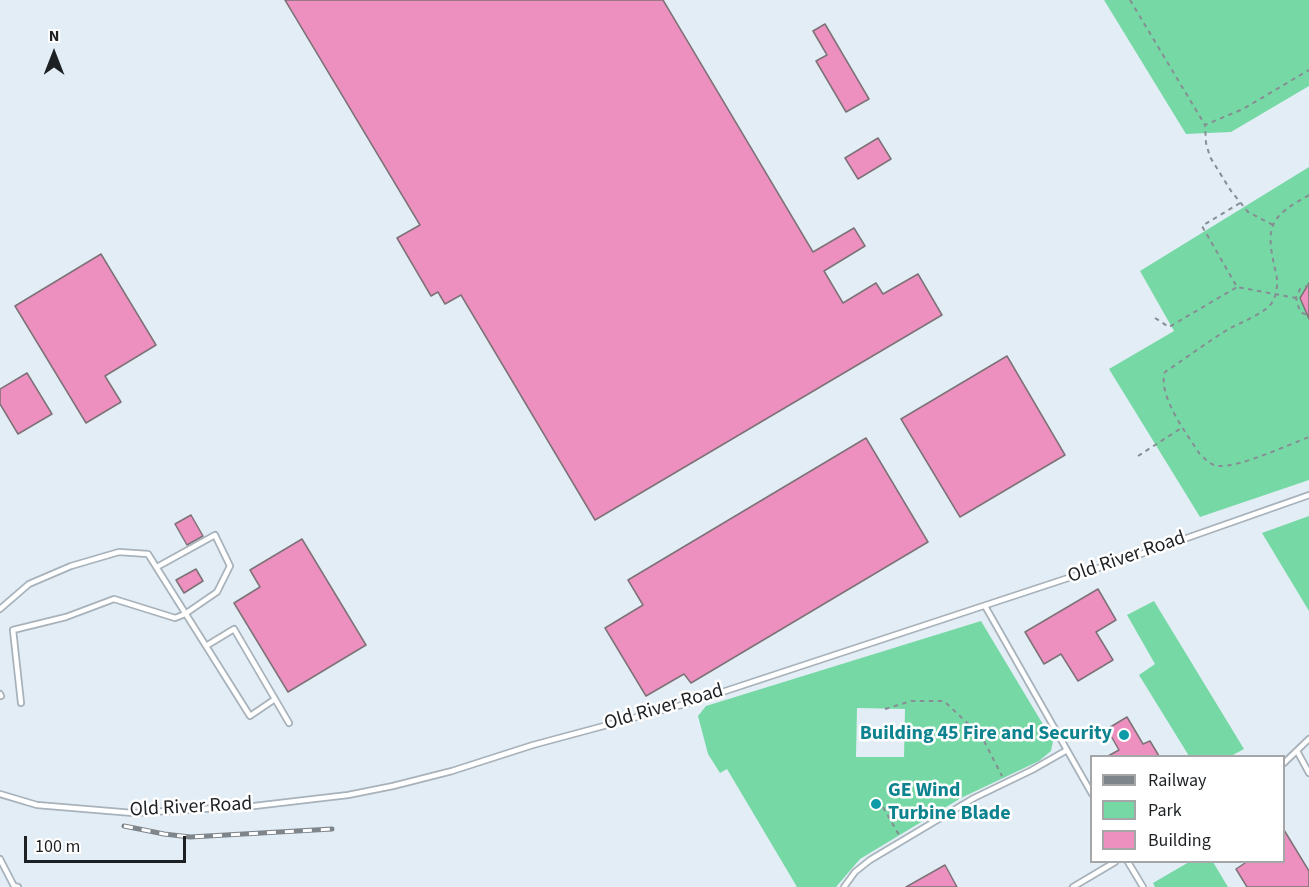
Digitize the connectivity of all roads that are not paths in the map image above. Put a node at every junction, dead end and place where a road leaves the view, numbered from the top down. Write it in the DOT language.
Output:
graph roads {
  1 [pos="1309,495"];
  2 [pos="157,567"];
  3 [pos="985,606"];
  4 [pos="0,609"];
  5 [pos="185,614"];
  6 [pos="206,646"];
  7 [pos="276,699"];
  8 [pos="21,703"];
  9 [pos="289,723"];
  10 [pos="1309,739"];
  11 [pos="1067,750"];
  12 [pos="1297,751"];
  13 [pos="1285,762"];
  14 [pos="1309,773"];
  15 [pos="1090,790"];
  16 [pos="0,794"];
  17 [pos="0,859"];
  18 [pos="1112,863"];
  19 [pos="1129,863"];
  20 [pos="18,887"];
  21 [pos="844,887"];
  22 [pos="1073,887"];
  23 [pos="1143,887"];
  1 -- 3 [label="lane, Old River Road"];
  2 -- 4 [label="lane"];
  2 -- 5 [label="lane"];
  2 -- 5 [label="lane"];
  3 -- 11 [label="lane"];
  3 -- 16 [label="lane, Old River Road"];
  5 -- 6 [label="lane"];
  5 -- 8 [label="lane"];
  6 -- 7 [label="lane"];
  6 -- 7 [label="lane"];
  7 -- 9 [label="lane"];
  10 -- 12 [label="lane"];
  11 -- 15 [label="lane"];
  11 -- 21 [label="lane"];
  12 -- 13 [label="lane"];
  12 -- 14 [label="lane"];
  17 -- 20 [label="lane"];
  18 -- 22 [label="lane"];
  19 -- 23 [label="lane"];
}
